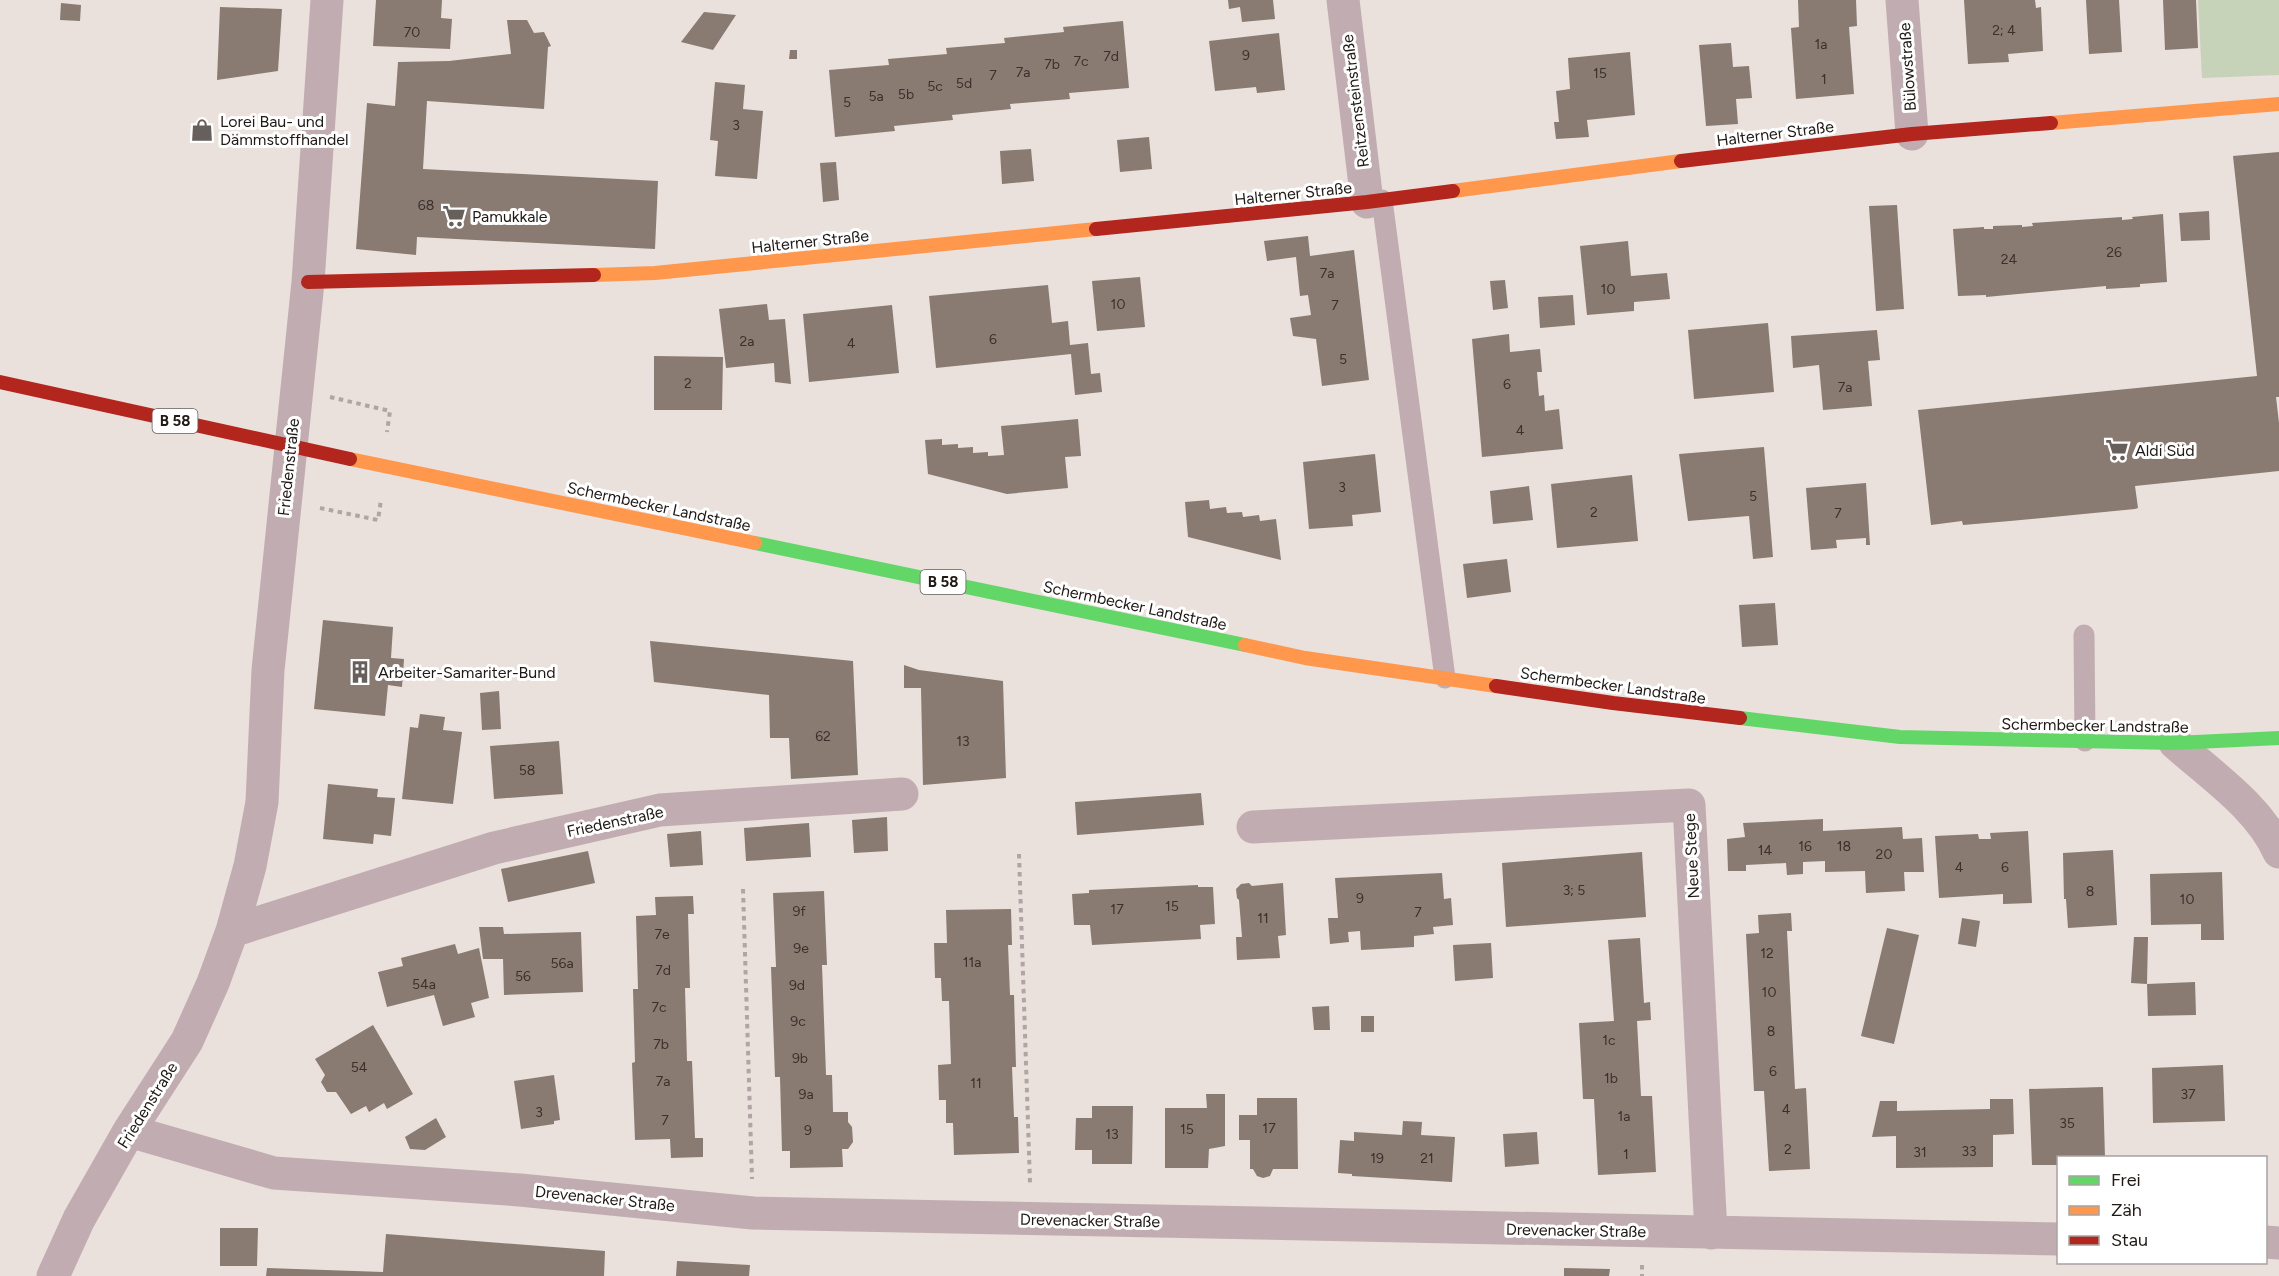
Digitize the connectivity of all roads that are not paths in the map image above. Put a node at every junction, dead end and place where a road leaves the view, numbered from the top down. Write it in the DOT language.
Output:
graph roads {
  1 [pos="327,0"];
  2 [pos="1343,0"];
  3 [pos="1902,0"];
  4 [pos="2279,104"];
  5 [pos="1912,134"];
  6 [pos="1375,201"];
  7 [pos="308,282"];
  8 [pos="0,382"];
  9 [pos="2084,635"];
  10 [pos="1445,678"];
  11 [pos="2279,738"];
  12 [pos="2085,741"];
  13 [pos="2175,743"];
  14 [pos="902,794"];
  15 [pos="1253,826"];
  16 [pos="2279,852"];
  17 [pos="232,931"];
  18 [pos="129,1131"];
  19 [pos="1711,1233"];
  20 [pos="2057,1239"];
  21 [pos="53,1276"];
  1 -- 7 [label="street, Friedenstraße"];
  2 -- 6 [label="street, Reitzensteinstraße"];
  3 -- 5 [label="street, Bülowstraße"];
  4 -- 5 [label="main road, Halterner Straße"];
  5 -- 6 [label="main road, Halterner Straße"];
  6 -- 7 [label="main road, Halterner Straße"];
  6 -- 10 [label="lane"];
  7 -- 17 [label="street, Friedenstraße"];
  8 -- 10 [label="main road, Schermbecker Landstraße / B 58, bridge"];
  9 -- 12 [label="lane"];
  10 -- 12 [label="main road, Schermbecker Landstraße"];
  11 -- 13 [label="main road, Schermbecker Landstraße"];
  12 -- 13 [label="main road, Schermbecker Landstraße"];
  13 -- 16 [label="street"];
  14 -- 17 [label="street, Friedenstraße"];
  15 -- 19 [label="street, Neue Stege"];
  17 -- 18 [label="street, Friedenstraße"];
  18 -- 19 [label="street, Drevenacker Straße"];
  18 -- 21 [label="street, Friedenstraße"];
  19 -- 20 [label="street, Drevenacker Straße"];
}
